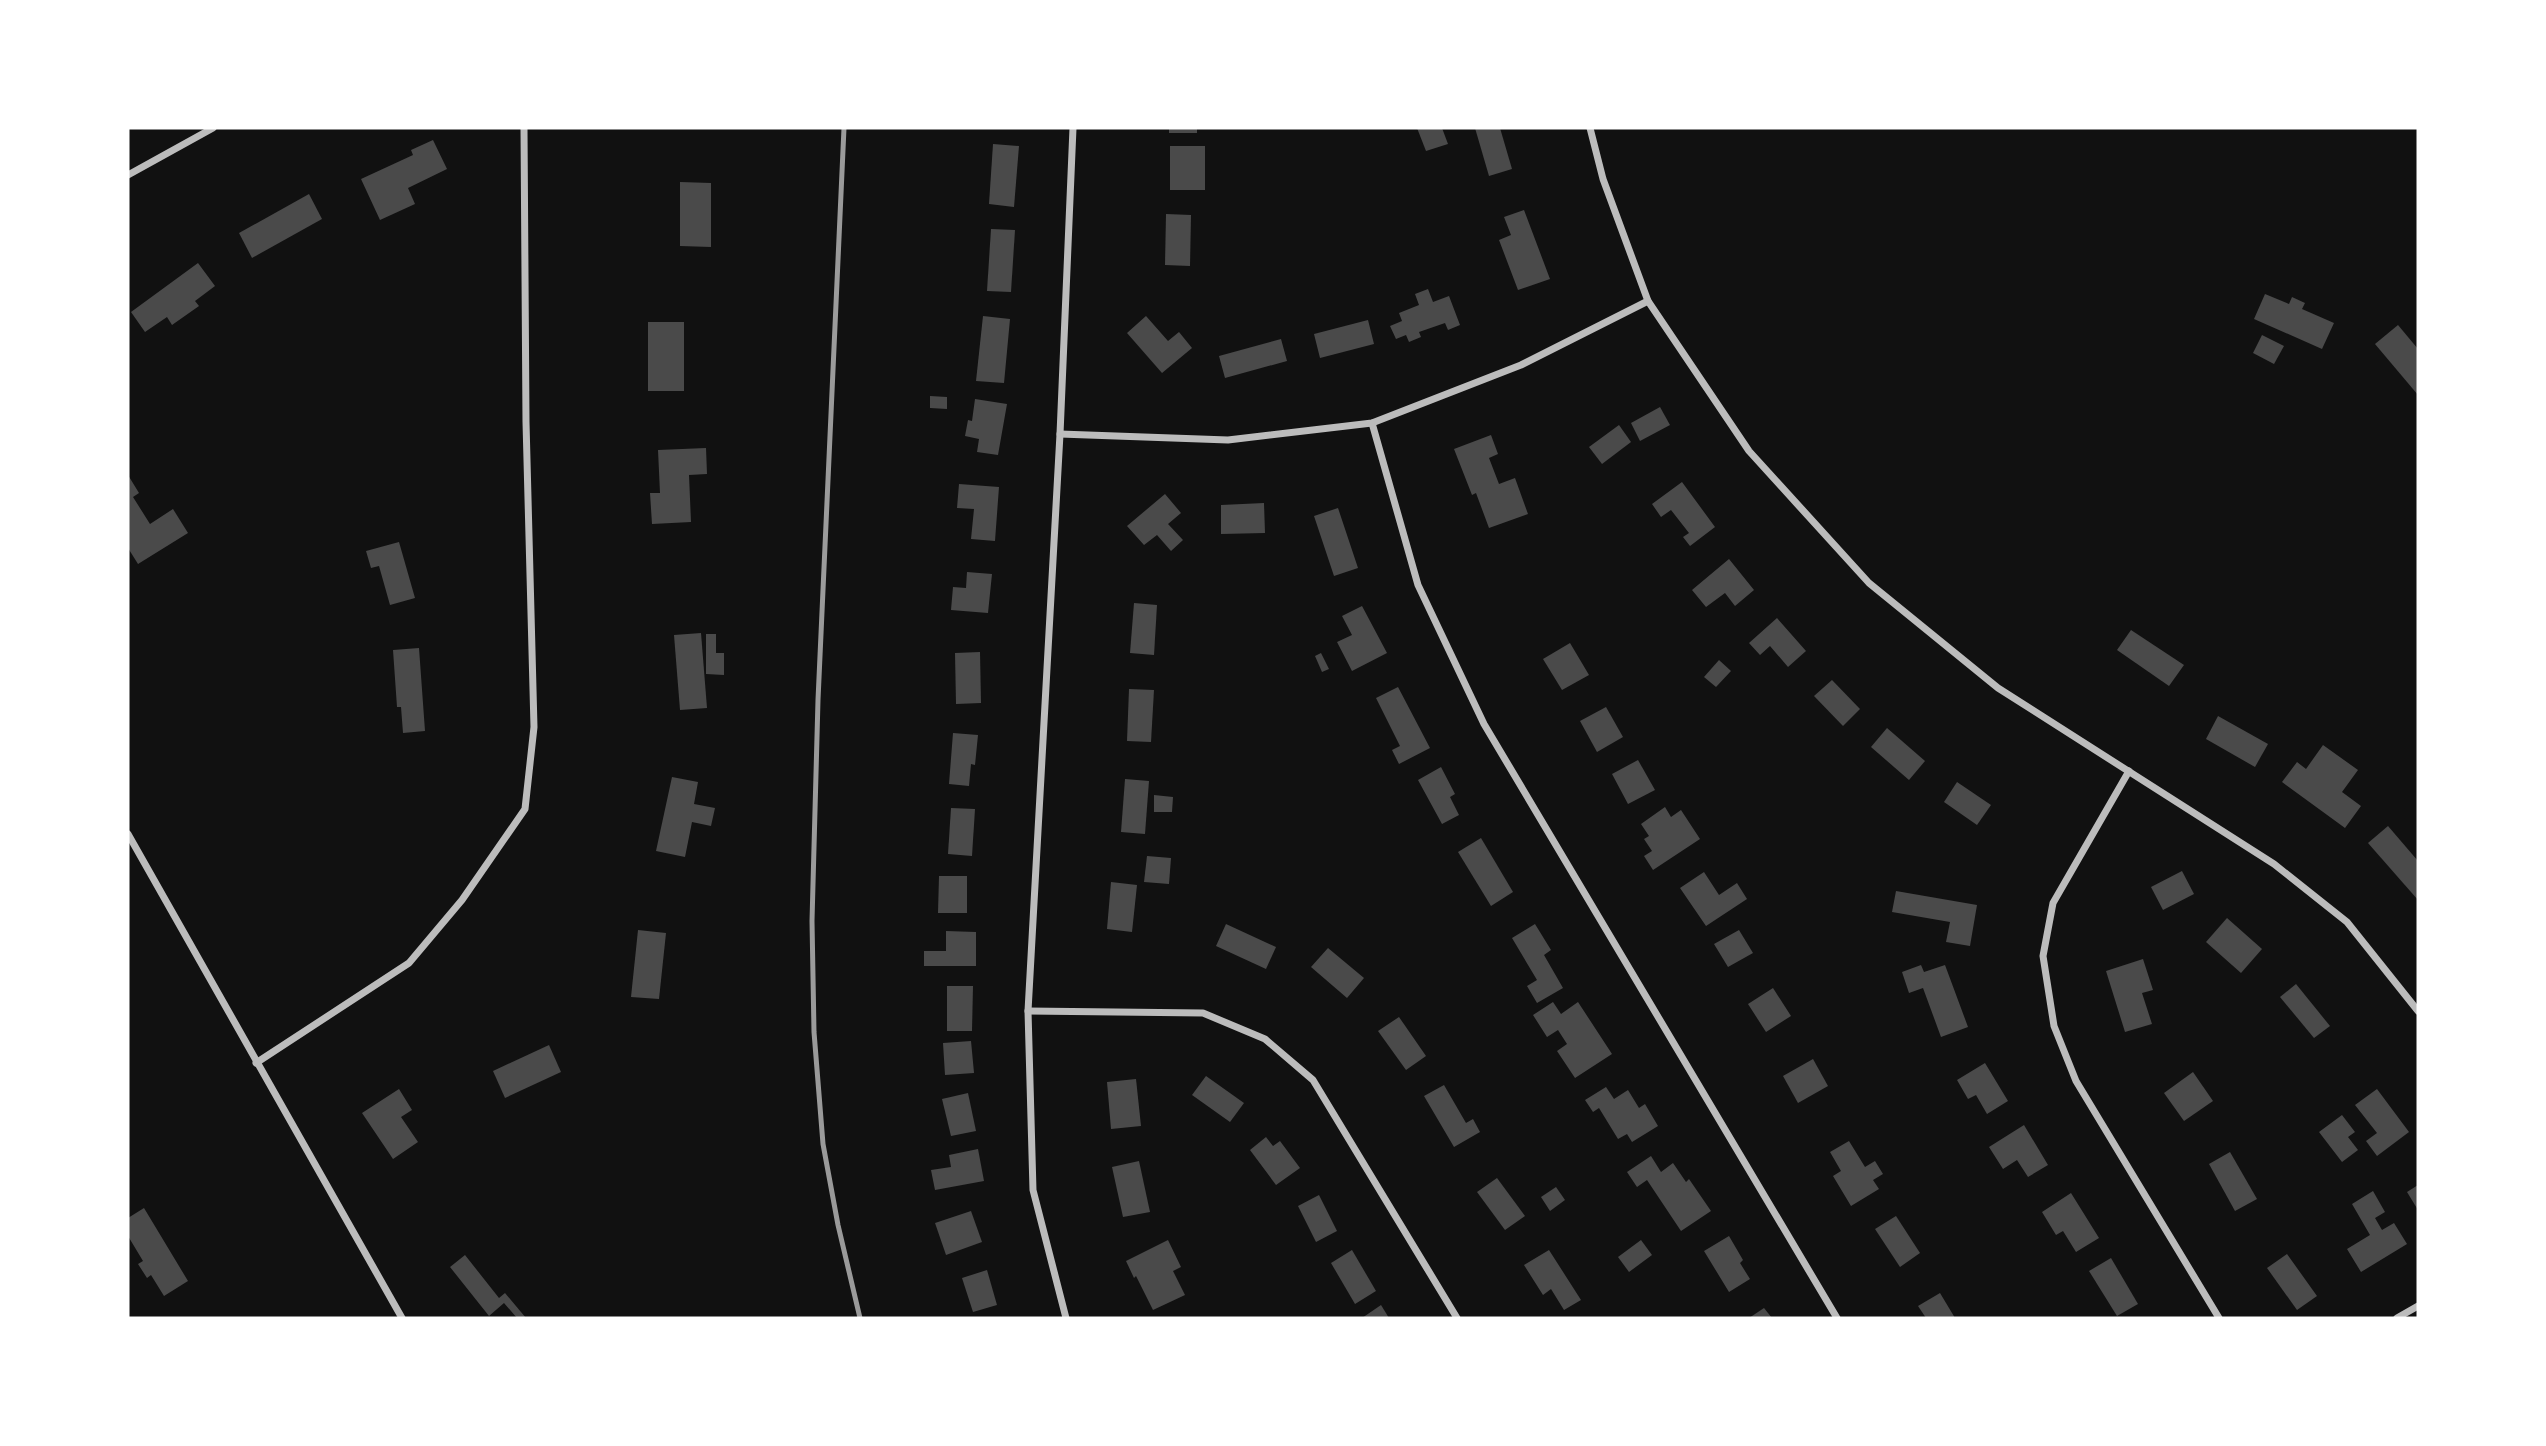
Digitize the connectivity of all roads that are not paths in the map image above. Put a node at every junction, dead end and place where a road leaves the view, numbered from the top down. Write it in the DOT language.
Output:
graph roads {
  1 [pos="213,128"];
  2 [pos="524,128"];
  3 [pos="1073,128"];
  4 [pos="1590,128"];
  5 [pos="128,175"];
  6 [pos="1648,301"];
  7 [pos="1372,423"];
  8 [pos="1060,434"];
  9 [pos="2130,771"];
  10 [pos="128,834"];
  11 [pos="1028,1011"];
  12 [pos="2418,1012"];
  13 [pos="256,1063"];
  14 [pos="2418,1306"];
  15 [pos="402,1318"];
  16 [pos="1066,1318"];
  17 [pos="1457,1318"];
  18 [pos="1837,1318"];
  19 [pos="2219,1318"];
  20 [pos="2397,1318"];
  1 -- 5 [label="street"];
  2 -- 13 [label="street"];
  3 -- 8 [label="street"];
  4 -- 6 [label="street"];
  6 -- 7 [label="street"];
  6 -- 9 [label="street"];
  7 -- 8 [label="street"];
  7 -- 18 [label="street"];
  8 -- 11 [label="street"];
  9 -- 12 [label="street"];
  9 -- 19 [label="street"];
  10 -- 13 [label="street"];
  11 -- 16 [label="street"];
  11 -- 17 [label="street"];
  13 -- 15 [label="street"];
  14 -- 20 [label="street"];
}
